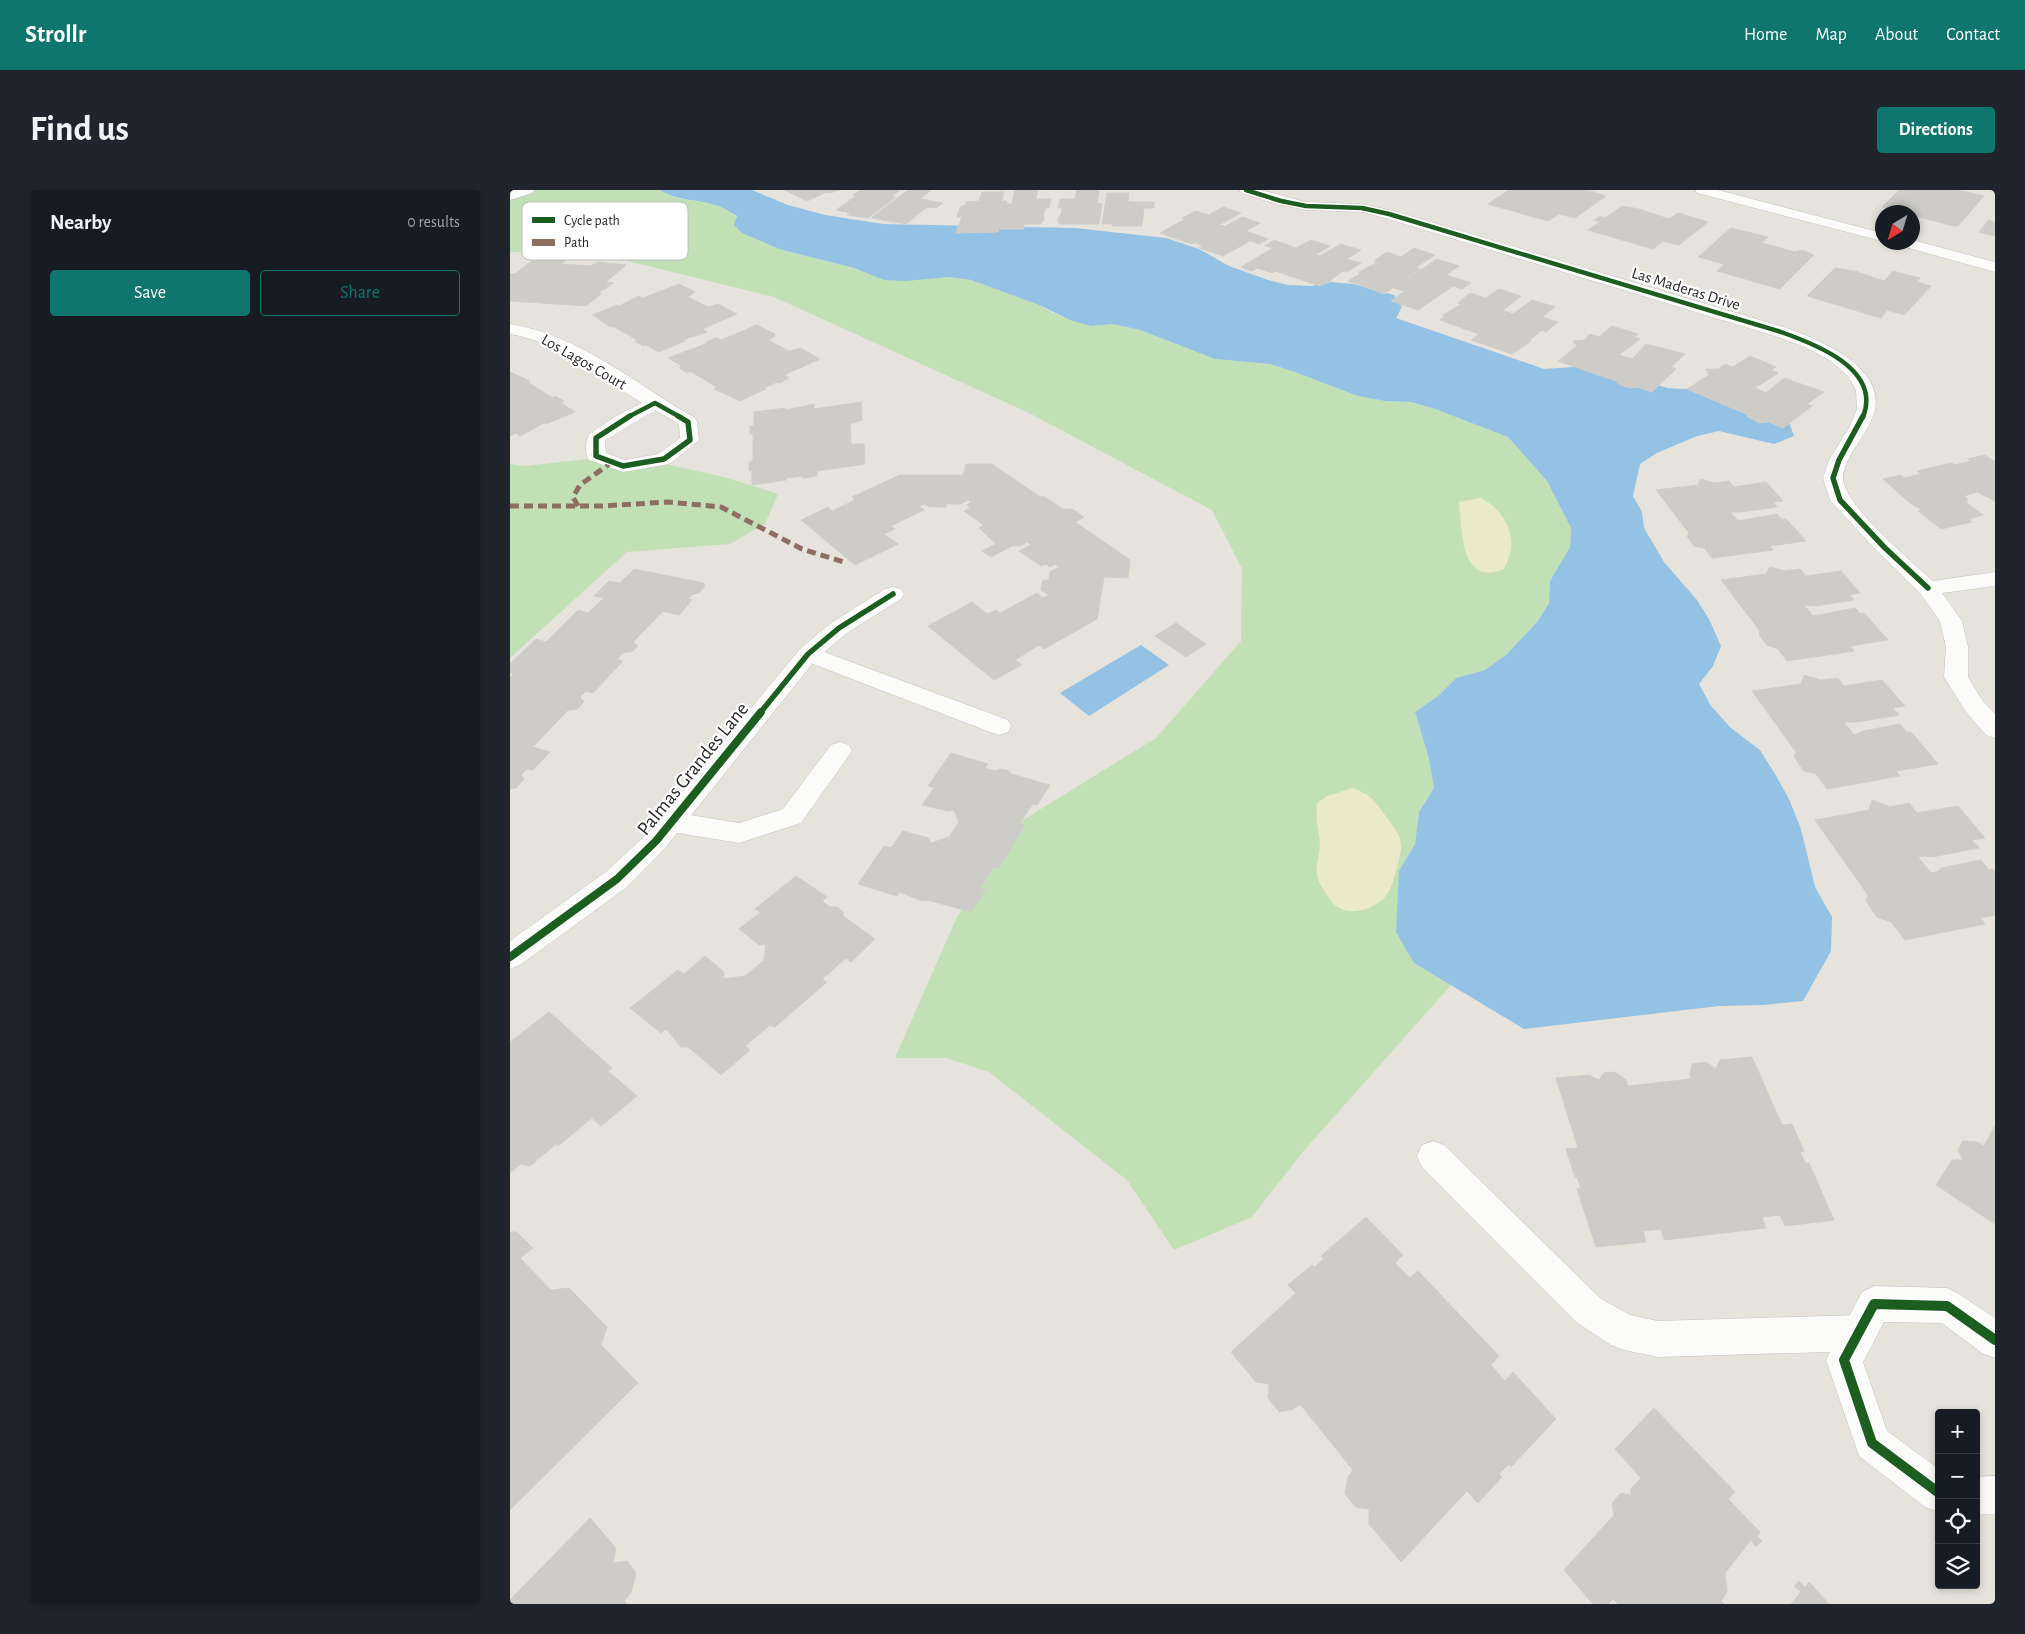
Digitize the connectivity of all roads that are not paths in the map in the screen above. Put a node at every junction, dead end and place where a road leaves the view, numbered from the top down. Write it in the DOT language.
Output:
graph roads {
  1 [pos="527,190"];
  2 [pos="1246,190"];
  3 [pos="1702,190"];
  4 [pos="510,196"];
  5 [pos="1875,235"];
  6 [pos="1920,246"];
  7 [pos="1995,266"];
  8 [pos="510,329"];
  9 [pos="655,403"];
  10 [pos="1995,579"];
  11 [pos="1928,588"];
  12 [pos="892,594"];
  13 [pos="808,654"];
  14 [pos="999,726"];
  15 [pos="1995,730"];
  16 [pos="840,751"];
  17 [pos="672,822"];
  18 [pos="510,957"];
  19 [pos="1433,1156"];
  20 [pos="1858,1333"];
  21 [pos="1995,1340"];
  22 [pos="1935,1490"];
  23 [pos="1995,1495"];
  24 [pos="1980,1496"];
  1 -- 4 [label="street"];
  2 -- 11 [label="street, Las Maderas Drive"];
  3 -- 5 [label="street"];
  6 -- 7 [label="street"];
  8 -- 9 [label="street, Los Lagos Court"];
  9 -- 9 [label="street, Los Lagos Court"];
  10 -- 11 [label="street"];
  11 -- 15 [label="street, Las Maderas Drive"];
  12 -- 13 [label="street, Palmas Grandes Lane"];
  13 -- 14 [label="street"];
  13 -- 17 [label="street, Palmas Grandes Lane"];
  16 -- 17 [label="street"];
  17 -- 18 [label="street, Palmas Grandes Lane"];
  19 -- 20 [label="street"];
  20 -- 21 [label="street"];
  20 -- 22 [label="street"];
  23 -- 24 [label="street"];
}
